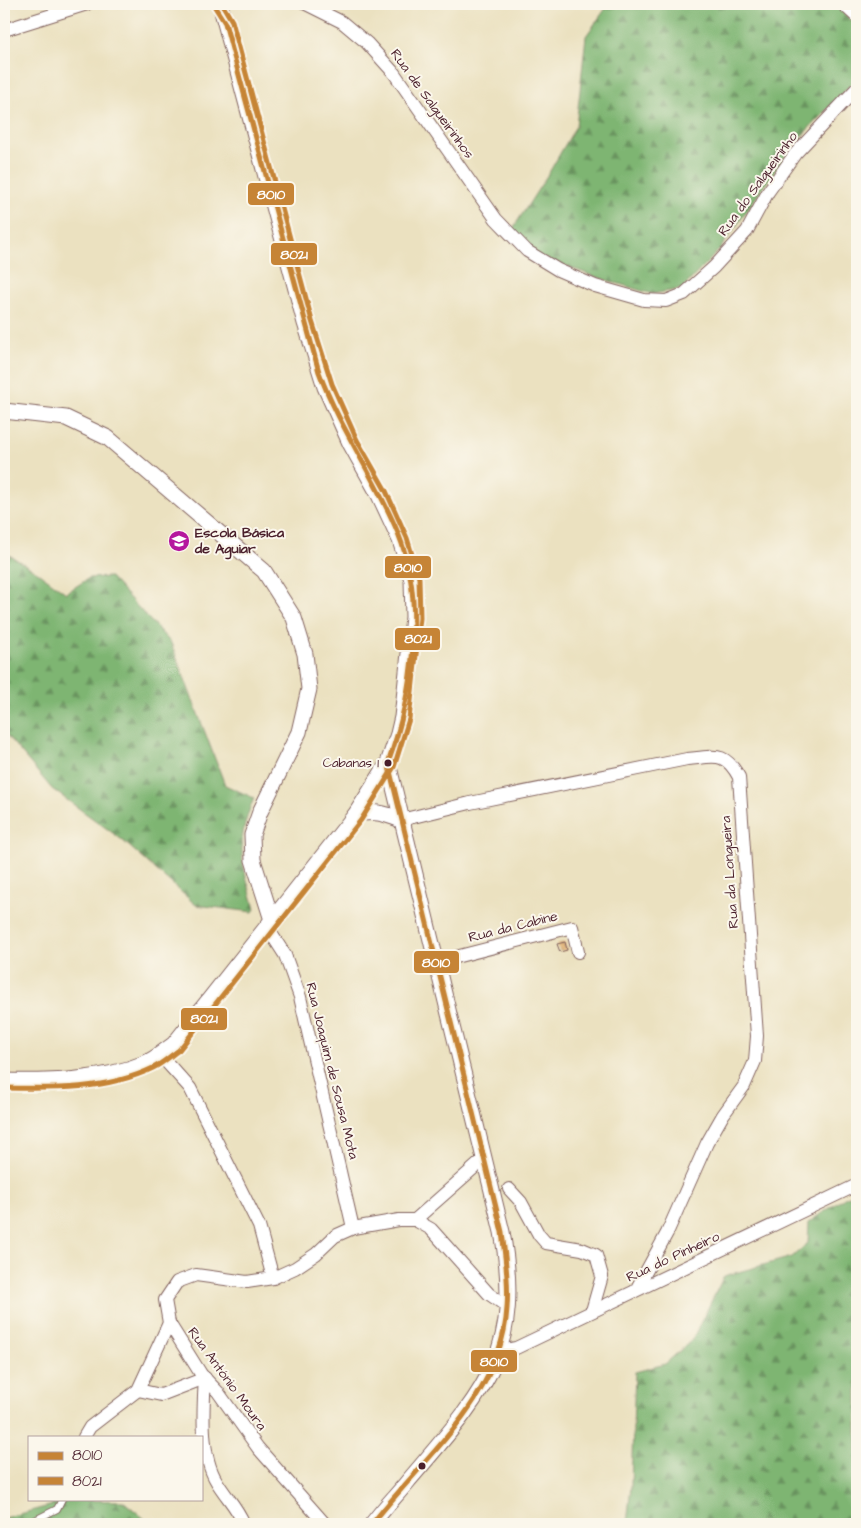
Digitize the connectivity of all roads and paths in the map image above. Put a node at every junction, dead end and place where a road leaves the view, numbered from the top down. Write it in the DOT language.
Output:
graph roads {
  1 [pos="86,4"];
  2 [pos="213,4"];
  3 [pos="220,4"];
  4 [pos="306,4"];
  5 [pos="843,4"];
  6 [pos="857,17"];
  7 [pos="225,24"];
  8 [pos="4,30"];
  9 [pos="857,88"];
  10 [pos="496,219"];
  11 [pos="4,410"];
  12 [pos="388,763"];
  13 [pos="356,814"];
  14 [pos="400,820"];
  15 [pos="269,924"];
  16 [pos="578,952"];
  17 [pos="436,962"];
  18 [pos="160,1054"];
  19 [pos="4,1081"];
  20 [pos="484,1159"];
  21 [pos="857,1185"];
  22 [pos="509,1189"];
  23 [pos="415,1220"];
  24 [pos="353,1228"];
  25 [pos="273,1278"];
  26 [pos="636,1290"];
  27 [pos="508,1307"];
  28 [pos="592,1311"];
  29 [pos="169,1323"];
  30 [pos="500,1351"];
  31 [pos="205,1378"];
  32 [pos="138,1390"];
  33 [pos="85,1436"];
  34 [pos="62,1500"];
  35 [pos="27,1524"];
  36 [pos="244,1524"];
  37 [pos="325,1524"];
  38 [pos="372,1524"];
  1 -- 8 [label="street"];
  2 -- 7 [label="street"];
  3 -- 7 [label="street"];
  4 -- 10 [label="street, Rua de Salgueirinhos"];
  5 -- 6 [label="street"];
  7 -- 12 [label="street"];
  9 -- 10 [label="street, Rua do Salgueirinho"];
  11 -- 15 [label="street"];
  12 -- 13 [label="street"];
  12 -- 14 [label="street"];
  13 -- 14 [label="street"];
  13 -- 15 [label="street"];
  14 -- 17 [label="street"];
  14 -- 26 [label="street, Rua da Longueira"];
  15 -- 18 [label="street"];
  15 -- 24 [label="street, Rua Joaquim de Sousa Mota"];
  16 -- 17 [label="street, Rua da Cabine"];
  17 -- 20 [label="street"];
  18 -- 19 [label="street"];
  18 -- 25 [label="street"];
  20 -- 23 [label="street"];
  20 -- 27 [label="street"];
  21 -- 26 [label="street, Rua do Pinheiro"];
  22 -- 28 [label="street"];
  23 -- 24 [label="street, Rua António Moura"];
  23 -- 27 [label="street"];
  24 -- 25 [label="street, Rua António Moura"];
  25 -- 29 [label="street, Rua António Moura"];
  26 -- 28 [label="street, Rua do Pinheiro"];
  27 -- 30 [label="street"];
  28 -- 30 [label="street, Rua do Pinheiro"];
  29 -- 31 [label="street, Rua António Moura"];
  29 -- 32 [label="street"];
  30 -- 38 [label="street"];
  31 -- 32 [label="street"];
  31 -- 36 [label="street"];
  31 -- 37 [label="street, Rua António Moura"];
  32 -- 33 [label="street"];
  34 -- 35 [label="lane"];
}
